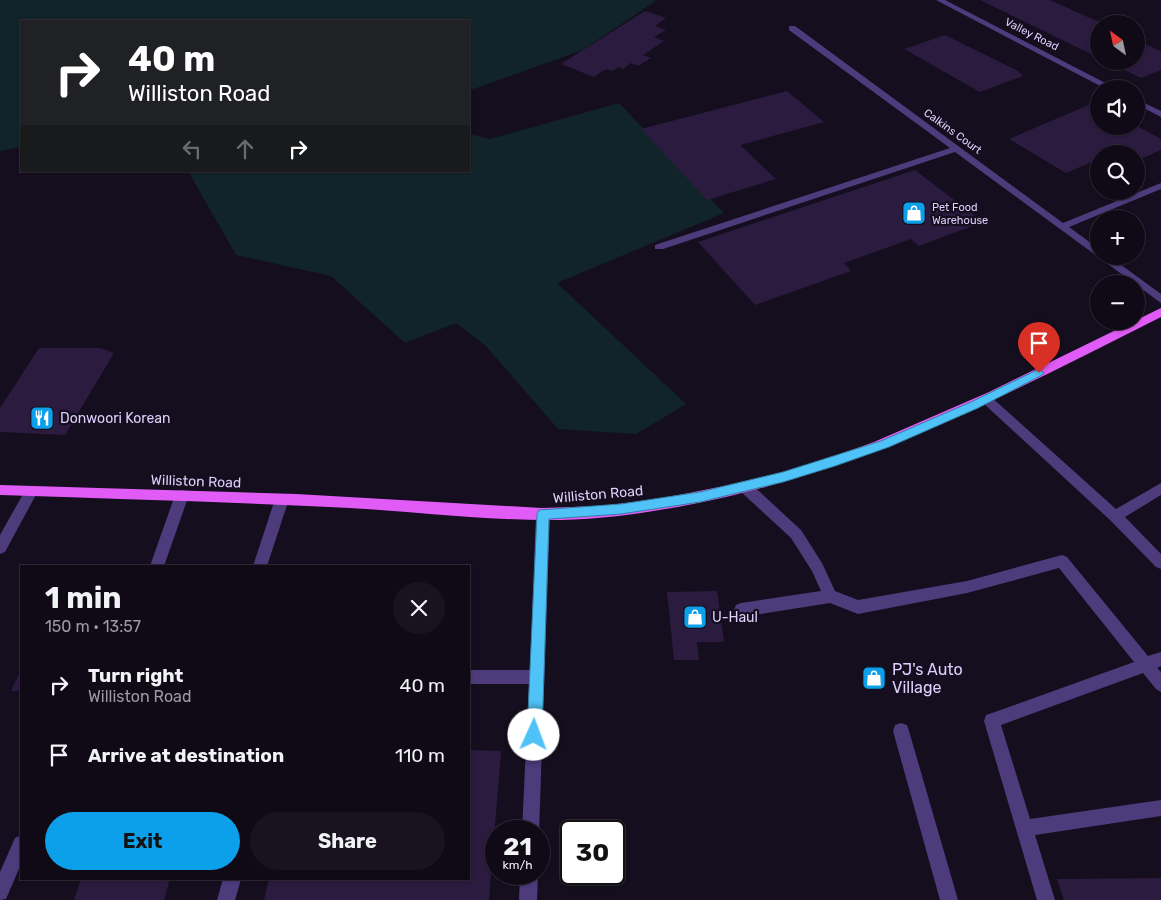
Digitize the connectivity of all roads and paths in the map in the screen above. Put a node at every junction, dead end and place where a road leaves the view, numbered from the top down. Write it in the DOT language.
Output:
graph roads {
  1 [pos="940,0"];
  2 [pos="792,28"];
  3 [pos="1096,80"];
  4 [pos="1145,106"];
  5 [pos="1161,114"];
  6 [pos="957,149"];
  7 [pos="1161,186"];
  8 [pos="1062,227"];
  9 [pos="659,247"];
  10 [pos="1090,247"];
  11 [pos="1114,265"];
  12 [pos="1161,299"];
  13 [pos="1161,312"];
  14 [pos="986,399"];
  15 [pos="744,486"];
  16 [pos="1161,488"];
  17 [pos="0,490"];
  18 [pos="32,491"];
  19 [pos="182,495"];
  20 [pos="282,499"];
  21 [pos="543,514"];
  22 [pos="1115,516"];
  23 [pos="0,548"];
  24 [pos="1161,563"];
  25 [pos="157,565"];
  26 [pos="260,565"];
  27 [pos="830,596"];
  28 [pos="741,610"];
  29 [pos="1154,661"];
  30 [pos="470,677"];
  31 [pos="537,677"];
  32 [pos="1161,684"];
  33 [pos="901,732"];
  34 [pos="1161,808"];
  35 [pos="531,820"];
  36 [pos="1024,828"];
  37 [pos="20,846"];
  38 [pos="232,880"];
  39 [pos="529,885"];
  40 [pos="0,893"];
  41 [pos="226,900"];
  42 [pos="528,900"];
  43 [pos="949,900"];
  44 [pos="1046,900"];
  1 -- 3 [label="street, Valley Road"];
  2 -- 6 [label="street, Calkins Court"];
  4 -- 5 [label="street"];
  6 -- 8 [label="street, Calkins Court"];
  6 -- 9 [label="street"];
  7 -- 8 [label="street"];
  8 -- 10 [label="street, Calkins Court"];
  11 -- 12 [label="street"];
  13 -- 14 [label="main road, Williston Road"];
  14 -- 15 [label="main road, Williston Road"];
  14 -- 22 [label="street"];
  15 -- 21 [label="main road, Williston Road"];
  15 -- 27 [label="street"];
  16 -- 22 [label="street"];
  17 -- 18 [label="main road, Williston Road"];
  18 -- 19 [label="main road, Williston Road"];
  18 -- 23 [label="street"];
  19 -- 20 [label="main road, Williston Road"];
  19 -- 25 [label="street"];
  20 -- 21 [label="main road, Williston Road"];
  20 -- 26 [label="street"];
  21 -- 31 [label="street"];
  22 -- 24 [label="street"];
  27 -- 28 [label="street"];
  27 -- 29 [label="street"];
  29 -- 32 [label="street"];
  29 -- 36 [label="street"];
  30 -- 31 [label="street"];
  31 -- 35 [label="street"];
  33 -- 43 [label="street"];
  34 -- 36 [label="street"];
  36 -- 44 [label="street"];
  37 -- 40 [label="street"];
  38 -- 41 [label="street"];
  39 -- 42 [label="street"];
}
